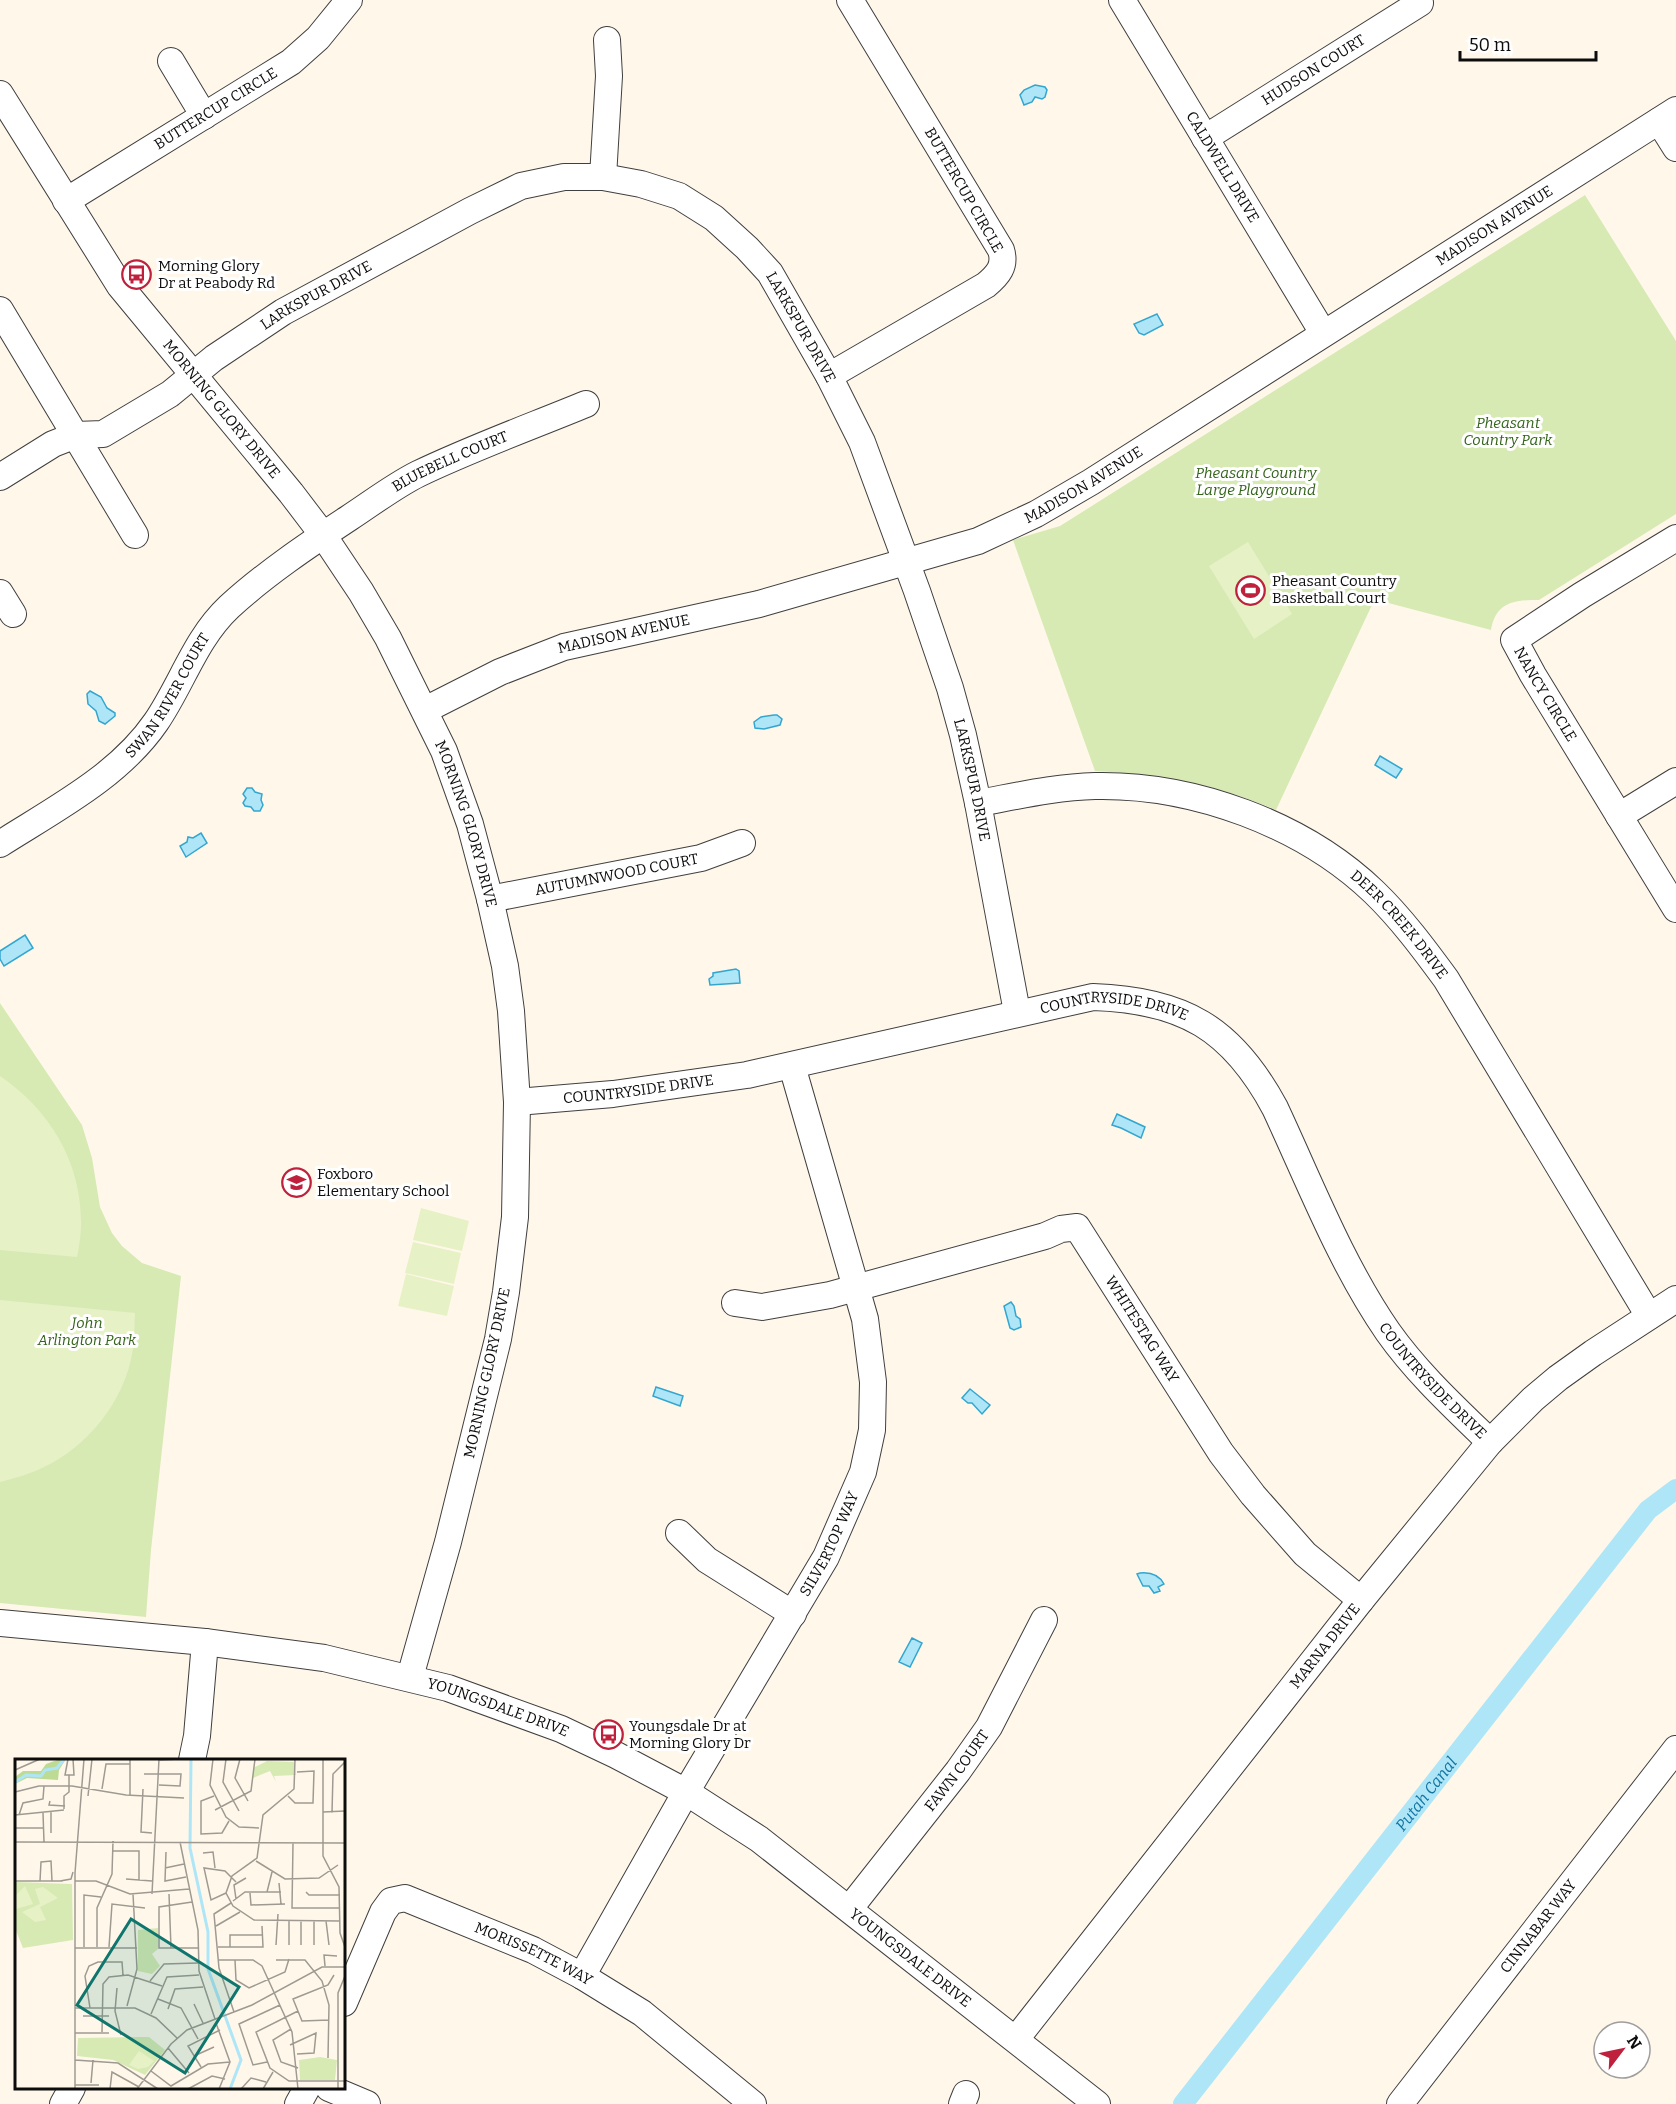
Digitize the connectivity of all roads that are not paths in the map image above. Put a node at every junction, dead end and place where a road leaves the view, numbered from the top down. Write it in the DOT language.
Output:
graph roads {
  1 [pos="349,0"];
  2 [pos="850,0"];
  3 [pos="1122,0"];
  4 [pos="1420,3"];
  5 [pos="607,40"];
  6 [pos="171,61"];
  7 [pos="0,94"];
  8 [pos="204,116"];
  9 [pos="1668,116"];
  10 [pos="1205,138"];
  11 [pos="1676,148"];
  12 [pos="603,177"];
  13 [pos="66,201"];
  14 [pos="0,310"];
  15 [pos="1323,333"];
  16 [pos="193,375"];
  17 [pos="829,376"];
  18 [pos="586,404"];
  19 [pos="76,435"];
  20 [pos="0,477"];
  21 [pos="135,535"];
  22 [pos="323,535"];
  23 [pos="1676,538"];
  24 [pos="907,562"];
  25 [pos="425,710"];
  26 [pos="1676,781"];
  27 [pos="978,803"];
  28 [pos="1619,816"];
  29 [pos="742,843"];
  30 [pos="0,844"];
  31 [pos="490,899"];
  32 [pos="1676,909"];
  33 [pos="1017,1012"];
  34 [pos="792,1066"];
  35 [pos="518,1102"];
  36 [pos="857,1288"];
  37 [pos="1676,1299"];
  38 [pos="735,1303"];
  39 [pos="1649,1316"];
  40 [pos="1490,1442"];
  41 [pos="679,1533"];
  42 [pos="1361,1600"];
  43 [pos="793,1614"];
  44 [pos="1044,1620"];
  45 [pos="0,1623"];
  46 [pos="205,1642"];
  47 [pos="410,1677"];
  48 [pos="1676,1749"];
  49 [pos="192,1759"];
  50 [pos="686,1792"];
  51 [pos="850,1908"];
  52 [pos="582,1976"];
  53 [pos="345,2001"];
  54 [pos="1016,2039"];
  55 [pos="71,2089"];
  56 [pos="306,2089"];
  57 [pos="331,2089"];
  58 [pos="63,2104"];
  59 [pos="298,2104"];
  60 [pos="367,2104"];
  61 [pos="753,2104"];
  62 [pos="1098,2104"];
  63 [pos="1400,2104"];
  1 -- 8 [label="street, BUTTERCUP CIRCLE"];
  2 -- 17 [label="street, BUTTERCUP CIRCLE"];
  3 -- 10 [label="street, CALDWELL DRIVE"];
  4 -- 10 [label="street, HUDSON COURT"];
  5 -- 12 [label="street"];
  6 -- 8 [label="street"];
  7 -- 13 [label="street, MORNING GLORY DRIVE"];
  8 -- 13 [label="street, BUTTERCUP CIRCLE"];
  9 -- 11 [label="street"];
  9 -- 15 [label="street, MADISON AVENUE"];
  10 -- 15 [label="street, CALDWELL DRIVE"];
  12 -- 16 [label="street, LARKSPUR DRIVE"];
  12 -- 17 [label="street, LARKSPUR DRIVE"];
  13 -- 16 [label="street, MORNING GLORY DRIVE"];
  14 -- 19 [label="street"];
  15 -- 24 [label="street, MADISON AVENUE"];
  16 -- 19 [label="street, LARKSPUR DRIVE"];
  16 -- 22 [label="street, MORNING GLORY DRIVE"];
  17 -- 24 [label="street, LARKSPUR DRIVE"];
  18 -- 22 [label="street, BLUEBELL COURT"];
  19 -- 20 [label="street, LARKSPUR DRIVE"];
  19 -- 21 [label="street"];
  22 -- 25 [label="street, MORNING GLORY DRIVE"];
  22 -- 30 [label="street, SWAN RIVER COURT"];
  23 -- 28 [label="street, NANCY CIRCLE"];
  24 -- 25 [label="street, MADISON AVENUE"];
  24 -- 27 [label="street, LARKSPUR DRIVE"];
  25 -- 31 [label="street, MORNING GLORY DRIVE"];
  26 -- 28 [label="street"];
  27 -- 33 [label="street, LARKSPUR DRIVE"];
  27 -- 39 [label="street, DEER CREEK DRIVE"];
  28 -- 32 [label="street, NANCY CIRCLE"];
  29 -- 31 [label="street, AUTUMNWOOD COURT"];
  31 -- 35 [label="street, MORNING GLORY DRIVE"];
  33 -- 34 [label="street, COUNTRYSIDE DRIVE"];
  33 -- 40 [label="street, COUNTRYSIDE DRIVE"];
  34 -- 35 [label="street, COUNTRYSIDE DRIVE"];
  34 -- 36 [label="street, SILVERTOP WAY"];
  35 -- 47 [label="street, MORNING GLORY DRIVE"];
  36 -- 38 [label="street"];
  36 -- 42 [label="street, WHITESTAG WAY"];
  36 -- 43 [label="street, SILVERTOP WAY"];
  37 -- 39 [label="street, MARNA DRIVE"];
  39 -- 40 [label="street, MARNA DRIVE"];
  40 -- 42 [label="street, MARNA DRIVE"];
  41 -- 43 [label="street"];
  42 -- 54 [label="street, MARNA DRIVE"];
  43 -- 50 [label="street, SILVERTOP WAY"];
  44 -- 51 [label="street, FAWN COURT"];
  45 -- 46 [label="street, YOUNGSDALE DRIVE"];
  46 -- 47 [label="street, YOUNGSDALE DRIVE"];
  46 -- 49 [label="street"];
  47 -- 50 [label="street, YOUNGSDALE DRIVE"];
  48 -- 63 [label="street, CINNABAR WAY"];
  50 -- 51 [label="street, YOUNGSDALE DRIVE"];
  50 -- 52 [label="street, SILVERTOP WAY"];
  51 -- 54 [label="street, YOUNGSDALE DRIVE"];
  52 -- 53 [label="street, MORISSETTE WAY"];
  52 -- 61 [label="street, MORISSETTE WAY"];
  54 -- 62 [label="street, YOUNGSDALE DRIVE"];
  55 -- 58 [label="street"];
  56 -- 59 [label="street"];
  57 -- 60 [label="street"];
}
